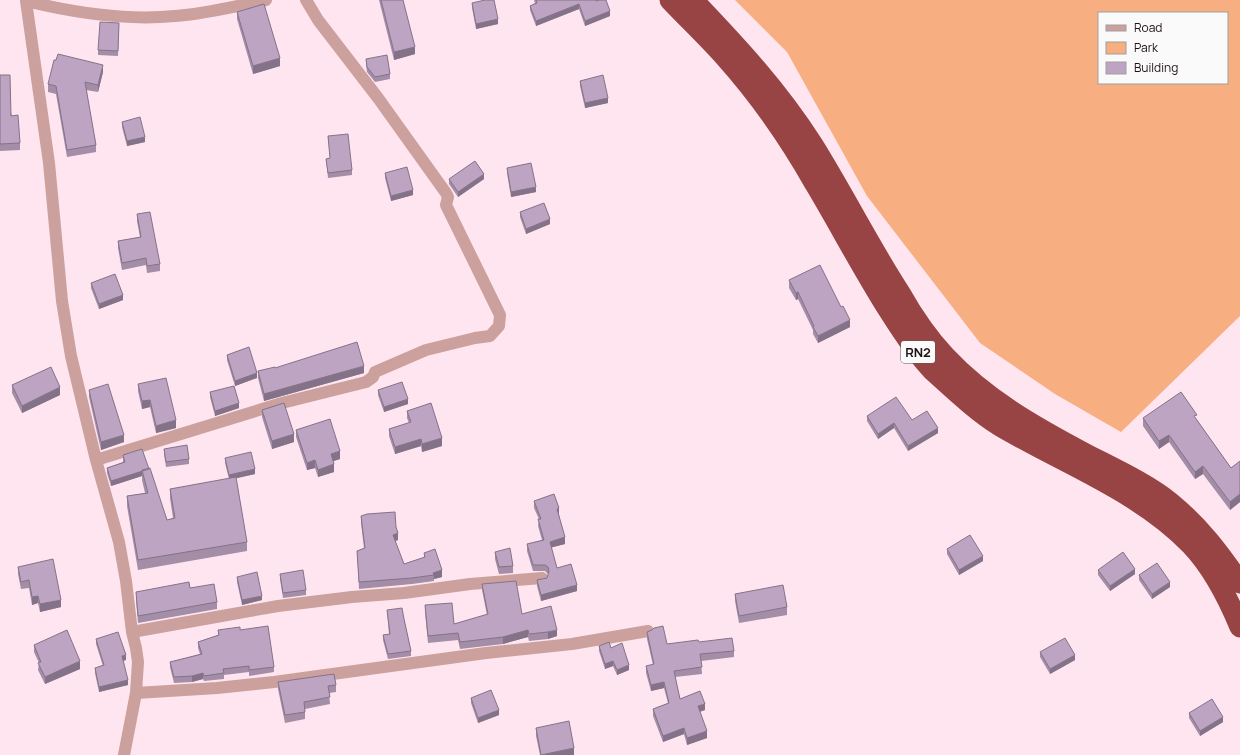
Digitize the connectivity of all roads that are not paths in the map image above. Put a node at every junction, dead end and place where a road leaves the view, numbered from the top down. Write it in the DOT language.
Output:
graph roads {
  1 [pos="266,0"];
  2 [pos="306,0"];
  3 [pos="670,0"];
  4 [pos="693,0"];
  5 [pos="96,460"];
  6 [pos="542,578"];
  7 [pos="1240,583"];
  8 [pos="1240,627"];
  9 [pos="648,631"];
  10 [pos="132,632"];
  11 [pos="136,693"];
  12 [pos="124,755"];
  1 -- 5 [label="street"];
  2 -- 5 [label="street"];
  3 -- 8 [label="highway, RN2"];
  4 -- 7 [label="highway, RN2"];
  5 -- 10 [label="street"];
  6 -- 10 [label="street"];
  9 -- 11 [label="street"];
  10 -- 11 [label="street"];
  11 -- 12 [label="street"];
}
